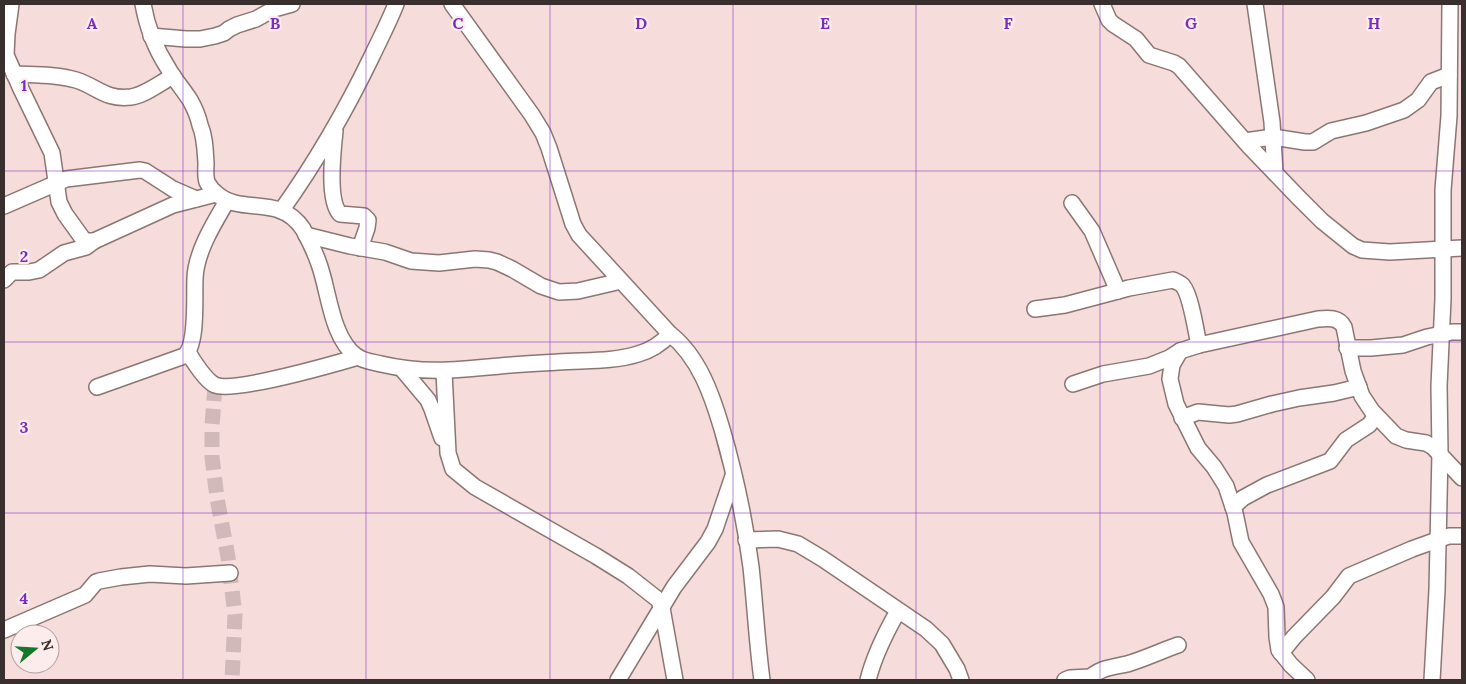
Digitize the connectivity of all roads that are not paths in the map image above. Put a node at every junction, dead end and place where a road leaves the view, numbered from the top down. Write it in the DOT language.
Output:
graph roads {
  1 [pos="11,4"];
  2 [pos="143,4"];
  3 [pos="292,4"];
  4 [pos="396,4"];
  5 [pos="452,4"];
  6 [pos="1102,4"];
  7 [pos="1255,4"];
  8 [pos="1450,4"];
  9 [pos="151,36"];
  10 [pos="14,74"];
  11 [pos="173,76"];
  12 [pos="1449,76"];
  13 [pos="336,127"];
  14 [pos="1455,131"];
  15 [pos="1273,137"];
  16 [pos="1245,141"];
  17 [pos="1275,173"];
  18 [pos="57,183"];
  19 [pos="221,197"];
  20 [pos="196,198"];
  21 [pos="1072,202"];
  22 [pos="4,206"];
  23 [pos="281,211"];
  24 [pos="306,235"];
  25 [pos="94,241"];
  26 [pos="360,248"];
  27 [pos="1462,248"];
  28 [pos="1443,249"];
  29 [pos="4,280"];
  30 [pos="621,281"];
  31 [pos="1118,291"];
  32 [pos="1035,309"];
  33 [pos="1462,332"];
  34 [pos="670,334"];
  35 [pos="1441,334"];
  36 [pos="1199,345"];
  37 [pos="1348,348"];
  38 [pos="1180,351"];
  39 [pos="188,352"];
  40 [pos="358,358"];
  41 [pos="402,369"];
  42 [pos="444,372"];
  43 [pos="1073,384"];
  44 [pos="97,387"];
  45 [pos="1359,387"];
  46 [pos="1376,416"];
  47 [pos="1182,418"];
  48 [pos="448,453"];
  49 [pos="1440,453"];
  50 [pos="734,475"];
  51 [pos="1462,478"];
  52 [pos="1233,507"];
  53 [pos="1462,536"];
  54 [pos="746,540"];
  55 [pos="1437,540"];
  56 [pos="230,573"];
  57 [pos="662,608"];
  58 [pos="898,611"];
  59 [pos="4,630"];
  60 [pos="1178,645"];
  61 [pos="1281,653"];
  62 [pos="1089,679"];
  63 [pos="618,680"];
  64 [pos="675,680"];
  65 [pos="762,680"];
  66 [pos="868,680"];
  67 [pos="961,680"];
  68 [pos="1065,680"];
  69 [pos="1307,680"];
  70 [pos="1432,680"];
  1 -- 10 [label="street"];
  2 -- 9 [label="street"];
  3 -- 9 [label="street"];
  4 -- 13 [label="street"];
  5 -- 30 [label="street"];
  6 -- 16 [label="street"];
  7 -- 15 [label="street"];
  8 -- 12 [label="street"];
  9 -- 11 [label="street"];
  10 -- 11 [label="street"];
  10 -- 18 [label="street"];
  11 -- 19 [label="street"];
  12 -- 14 [label="street"];
  12 -- 15 [label="street"];
  13 -- 23 [label="street"];
  13 -- 26 [label="street"];
  14 -- 28 [label="street"];
  15 -- 16 [label="street"];
  15 -- 17 [label="street"];
  16 -- 17 [label="street"];
  17 -- 28 [label="street"];
  18 -- 20 [label="street"];
  18 -- 22 [label="street"];
  18 -- 25 [label="street"];
  19 -- 20 [label="street"];
  19 -- 23 [label="street"];
  19 -- 39 [label="street"];
  20 -- 25 [label="street"];
  21 -- 31 [label="street"];
  23 -- 24 [label="street"];
  24 -- 26 [label="street"];
  24 -- 40 [label="street"];
  25 -- 29 [label="street"];
  26 -- 30 [label="street"];
  27 -- 28 [label="street"];
  28 -- 35 [label="street"];
  30 -- 34 [label="street"];
  31 -- 32 [label="street"];
  31 -- 36 [label="street"];
  33 -- 35 [label="street"];
  34 -- 42 [label="street"];
  34 -- 50 [label="street"];
  35 -- 37 [label="street"];
  35 -- 49 [label="street"];
  36 -- 37 [label="street"];
  36 -- 38 [label="street"];
  37 -- 45 [label="street"];
  38 -- 43 [label="street"];
  38 -- 47 [label="street"];
  39 -- 40 [label="street"];
  39 -- 44 [label="street"];
  40 -- 41 [label="street"];
  41 -- 42 [label="street"];
  41 -- 48 [label="street"];
  42 -- 48 [label="street"];
  45 -- 46 [label="street"];
  45 -- 47 [label="street"];
  46 -- 49 [label="street"];
  46 -- 52 [label="street"];
  47 -- 52 [label="street"];
  48 -- 57 [label="street"];
  49 -- 51 [label="street"];
  49 -- 55 [label="street"];
  50 -- 54 [label="street"];
  50 -- 57 [label="street"];
  52 -- 61 [label="street"];
  53 -- 55 [label="street"];
  54 -- 58 [label="street"];
  54 -- 65 [label="street"];
  55 -- 61 [label="street"];
  55 -- 70 [label="street"];
  56 -- 59 [label="street"];
  57 -- 63 [label="street"];
  57 -- 64 [label="street"];
  58 -- 66 [label="street"];
  58 -- 67 [label="street"];
  60 -- 62 [label="street"];
  61 -- 69 [label="street"];
  62 -- 68 [label="street"];
}
